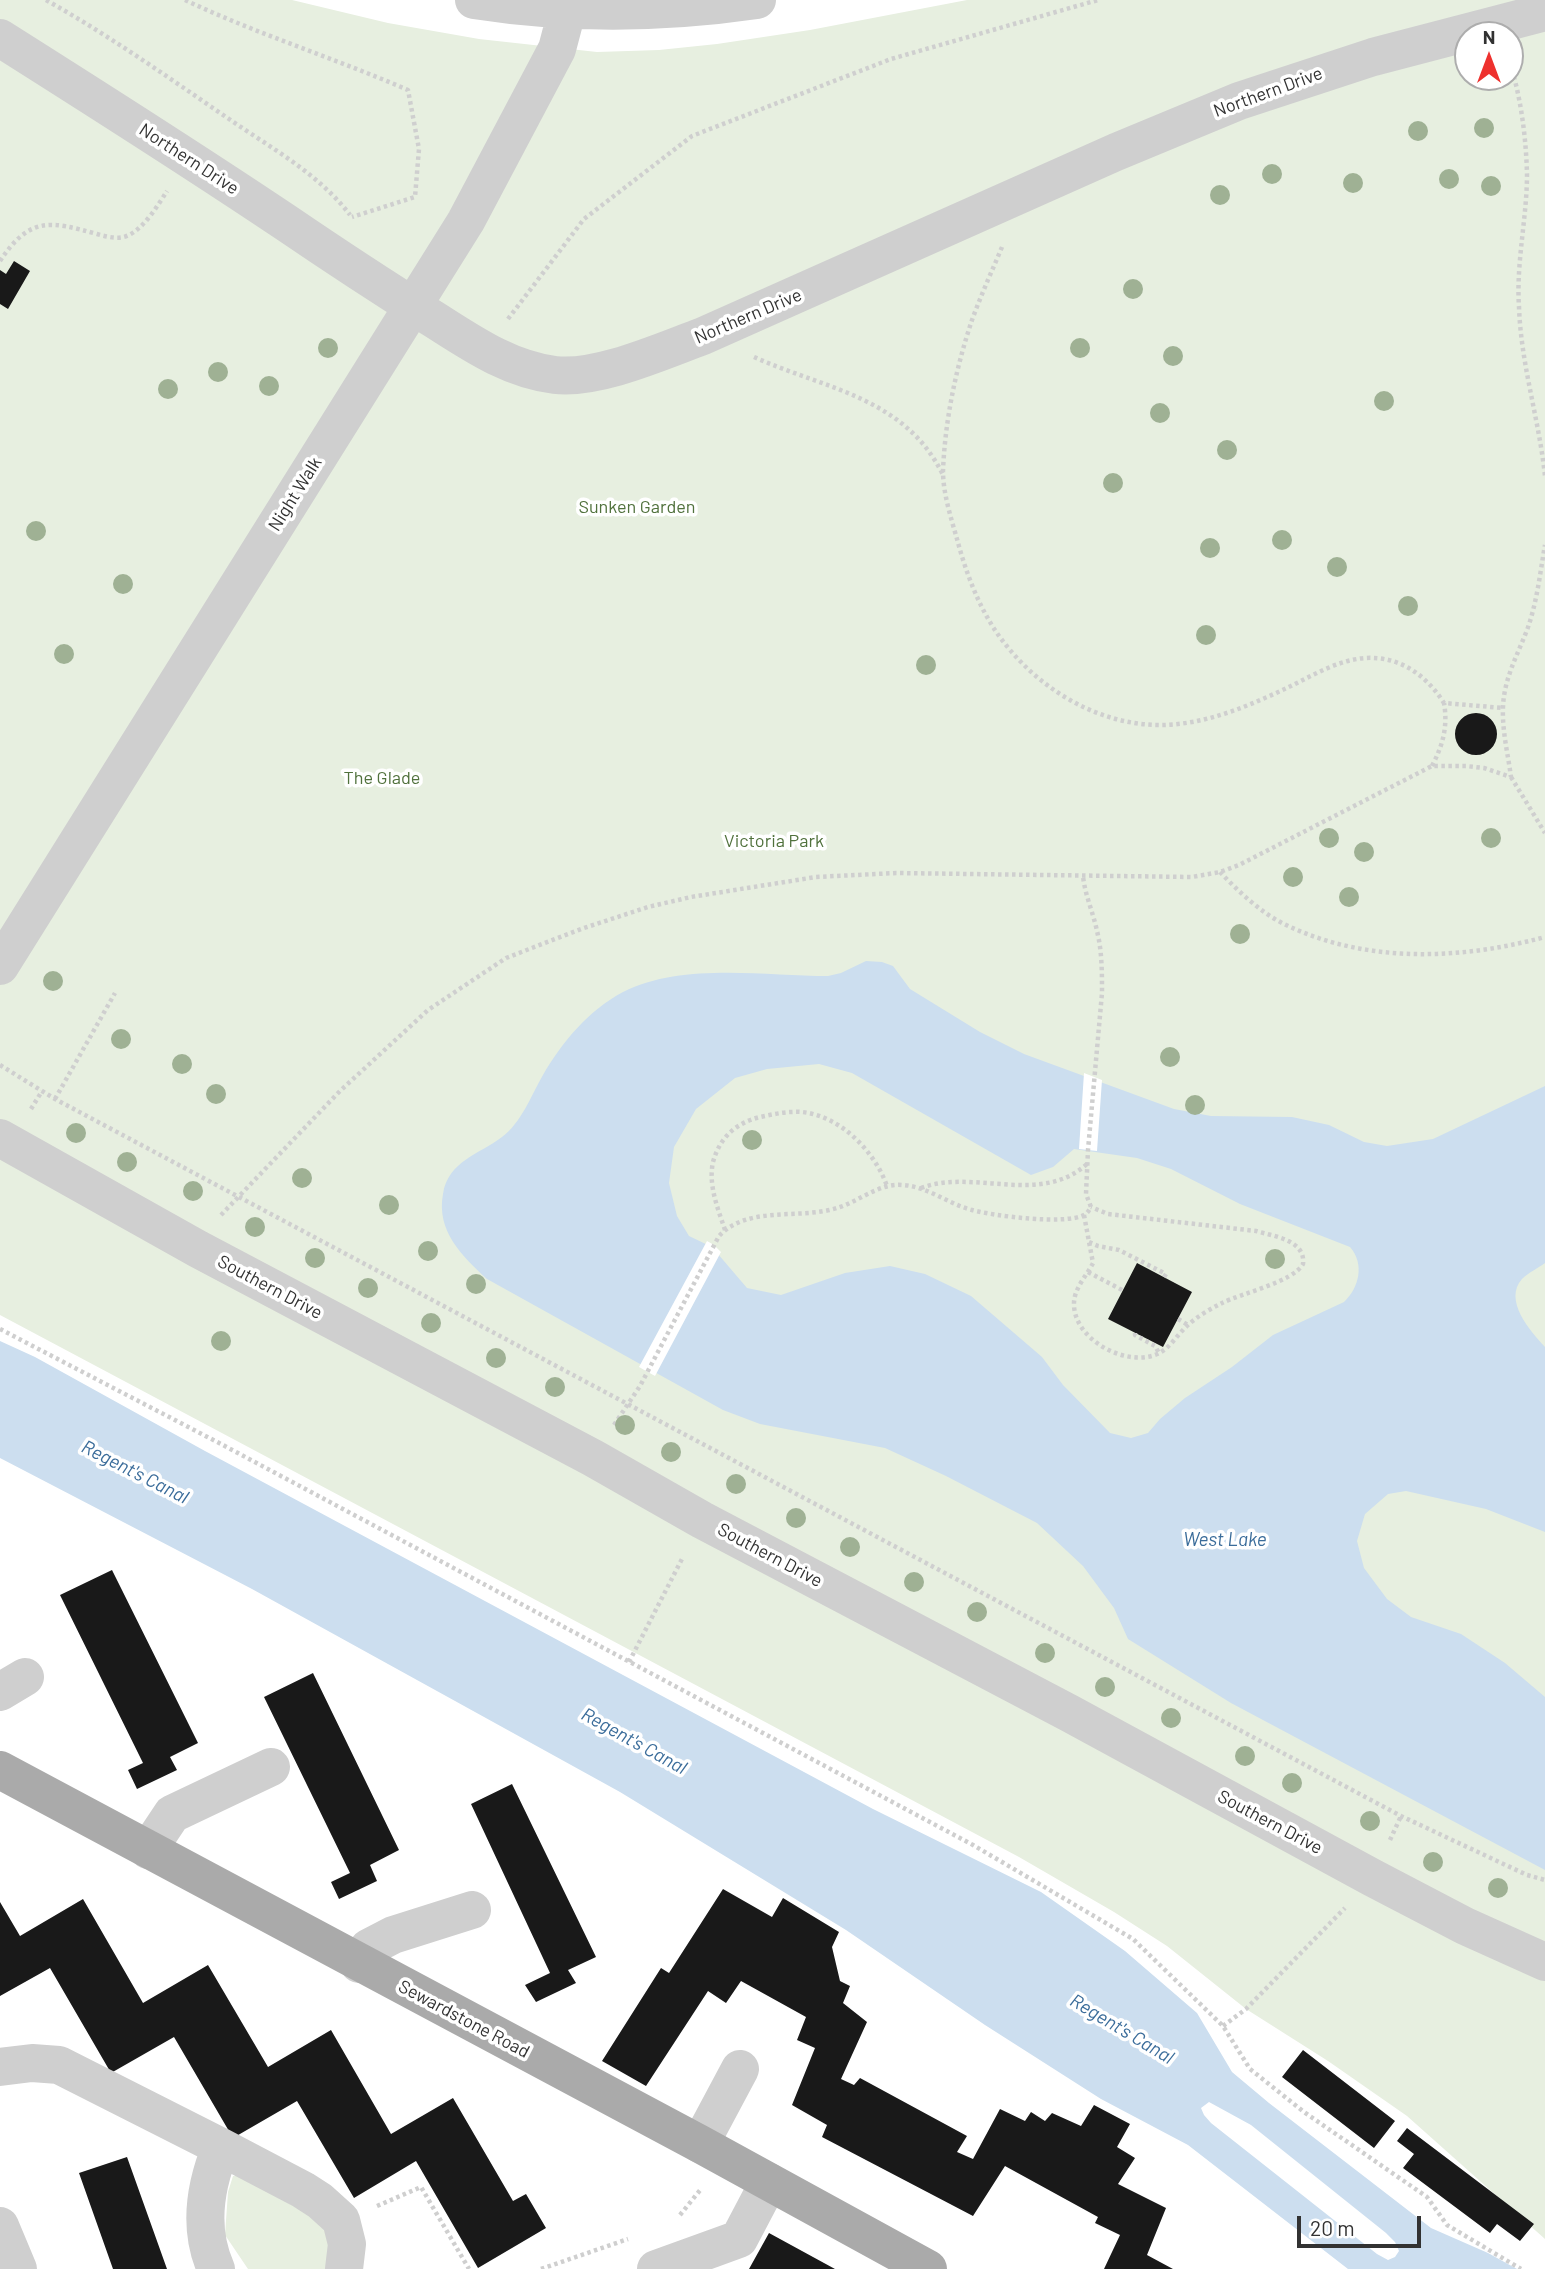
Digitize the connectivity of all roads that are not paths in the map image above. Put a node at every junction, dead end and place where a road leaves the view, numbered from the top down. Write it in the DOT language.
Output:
graph roads {
  1 [pos="474,0"];
  2 [pos="757,0"];
  3 [pos="567,11"];
  4 [pos="1545,12"];
  5 [pos="0,37"];
  6 [pos="413,306"];
  7 [pos="0,966"];
  8 [pos="0,1138"];
  9 [pos="271,1767"];
  10 [pos="0,1770"];
  11 [pos="148,1850"];
  12 [pos="472,1910"];
  13 [pos="1545,1962"];
  14 [pos="359,1964"];
  15 [pos="0,2067"];
  16 [pos="740,2069"];
  17 [pos="221,2147"];
  18 [pos="710,2150"];
  19 [pos="769,2182"];
  20 [pos="0,2226"];
  21 [pos="648,2252"];
  22 [pos="18,2269"];
  23 [pos="216,2269"];
  24 [pos="344,2269"];
  25 [pos="928,2269"];
  1 -- 3 [label="street"];
  2 -- 3 [label="street"];
  3 -- 6 [label="street, Night Walk"];
  4 -- 6 [label="street, Northern Drive"];
  5 -- 6 [label="street, Northern Drive"];
  6 -- 7 [label="street, Night Walk"];
  8 -- 13 [label="street, Southern Drive"];
  9 -- 11 [label="street"];
  10 -- 11 [label="main road, Sewardstone Road"];
  11 -- 14 [label="main road, Sewardstone Road"];
  12 -- 14 [label="street"];
  14 -- 18 [label="main road, Sewardstone Road"];
  15 -- 17 [label="street"];
  16 -- 18 [label="street"];
  17 -- 23 [label="street"];
  17 -- 24 [label="street"];
  18 -- 19 [label="main road, Sewardstone Road"];
  19 -- 21 [label="street"];
  19 -- 25 [label="main road, Sewardstone Road"];
  20 -- 22 [label="street"];
}
